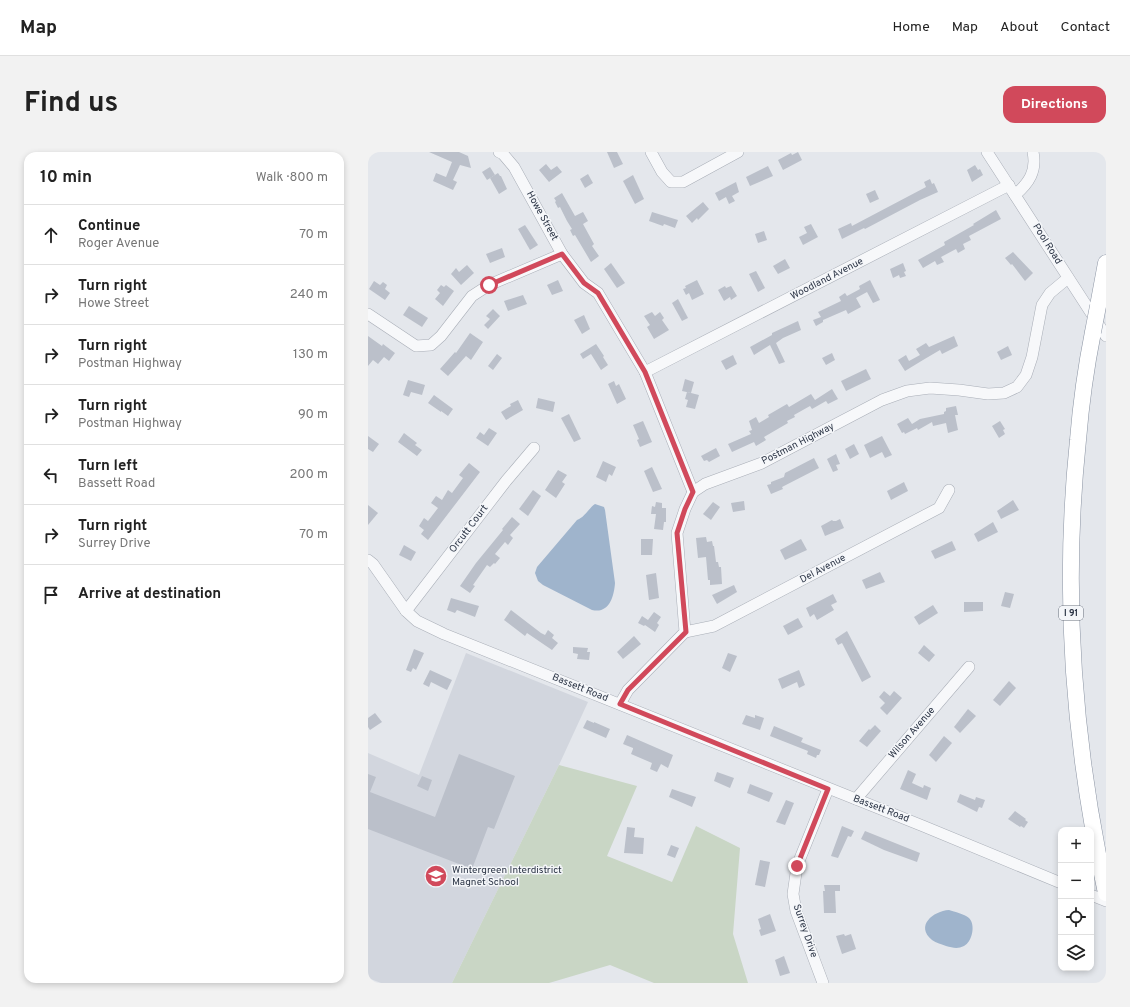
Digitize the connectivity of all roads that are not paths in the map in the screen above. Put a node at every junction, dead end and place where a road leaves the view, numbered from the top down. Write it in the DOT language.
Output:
graph roads {
  1 [pos="500,152"];
  2 [pos="651,152"];
  3 [pos="738,152"];
  4 [pos="987,152"];
  5 [pos="1033,152"];
  6 [pos="1008,185"];
  7 [pos="1015,195"];
  8 [pos="562,254"];
  9 [pos="1106,263"];
  10 [pos="1068,278"];
  11 [pos="368,314"];
  12 [pos="1099,334"];
  13 [pos="645,372"];
  14 [pos="534,448"];
  15 [pos="949,490"];
  16 [pos="693,492"];
  17 [pos="368,560"];
  18 [pos="406,611"];
  19 [pos="686,632"];
  20 [pos="969,668"];
  21 [pos="620,704"];
  22 [pos="828,789"];
  23 [pos="856,799"];
  24 [pos="1058,882"];
  25 [pos="1106,893"];
  26 [pos="1094,896"];
  27 [pos="1106,901"];
  28 [pos="823,983"];
  1 -- 8 [label="street, Howe Street"];
  2 -- 3 [label="street"];
  4 -- 6 [label="street, Pool Road"];
  5 -- 7 [label="street"];
  6 -- 7 [label="street, Pool Road"];
  6 -- 13 [label="street, Woodland Avenue"];
  7 -- 10 [label="street, Pool Road"];
  8 -- 11 [label="street"];
  8 -- 13 [label="street, Howe Street"];
  9 -- 12 [label="highway, I 91, bridge"];
  10 -- 12 [label="street, Pool Road"];
  10 -- 16 [label="street, Postman Highway"];
  12 -- 25 [label="highway, I 91"];
  13 -- 16 [label="street, Howe Street"];
  14 -- 18 [label="street, Orcutt Court"];
  15 -- 19 [label="street, Del Avenue"];
  16 -- 19 [label="street"];
  17 -- 18 [label="street, Bassett Road"];
  18 -- 21 [label="street, Bassett Road"];
  19 -- 21 [label="street"];
  20 -- 23 [label="street, Wilson Avenue"];
  21 -- 22 [label="street, Bassett Road"];
  22 -- 23 [label="street, Bassett Road"];
  22 -- 28 [label="street, Surrey Drive"];
  23 -- 24 [label="street, Bassett Road"];
  26 -- 27 [label="street"];
}
